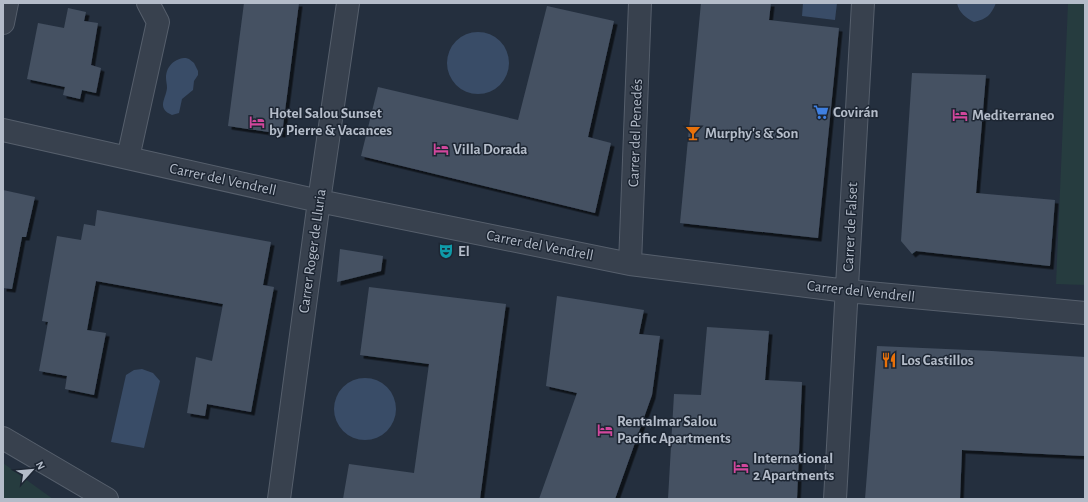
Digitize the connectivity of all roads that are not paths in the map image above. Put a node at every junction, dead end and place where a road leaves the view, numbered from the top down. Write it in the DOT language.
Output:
graph roads {
  1 [pos="7,3"];
  2 [pos="148,3"];
  3 [pos="348,3"];
  4 [pos="640,3"];
  5 [pos="863,3"];
  6 [pos="3,23"];
  7 [pos="3,130"];
  8 [pos="128,158"];
  9 [pos="319,201"];
  10 [pos="630,264"];
  11 [pos="847,290"];
  12 [pos="1085,314"];
  13 [pos="3,438"];
  14 [pos="107,499"];
  15 [pos="279,499"];
  16 [pos="834,499"];
  1 -- 6 [label="street"];
  2 -- 8 [label="street"];
  3 -- 9 [label="street, Carrer Roger de Lluria"];
  4 -- 10 [label="street, Carrer del Penedés"];
  5 -- 11 [label="street, Carrer de Falset"];
  7 -- 8 [label="street, Carrer del Vendrell"];
  8 -- 9 [label="street, Carrer del Vendrell"];
  9 -- 10 [label="street, Carrer del Vendrell"];
  9 -- 15 [label="street, Carrer Roger de Lluria"];
  10 -- 11 [label="street, Carrer del Vendrell"];
  11 -- 12 [label="street, Carrer del Vendrell"];
  11 -- 16 [label="street, Carrer de Falset"];
  13 -- 14 [label="street"];
}
